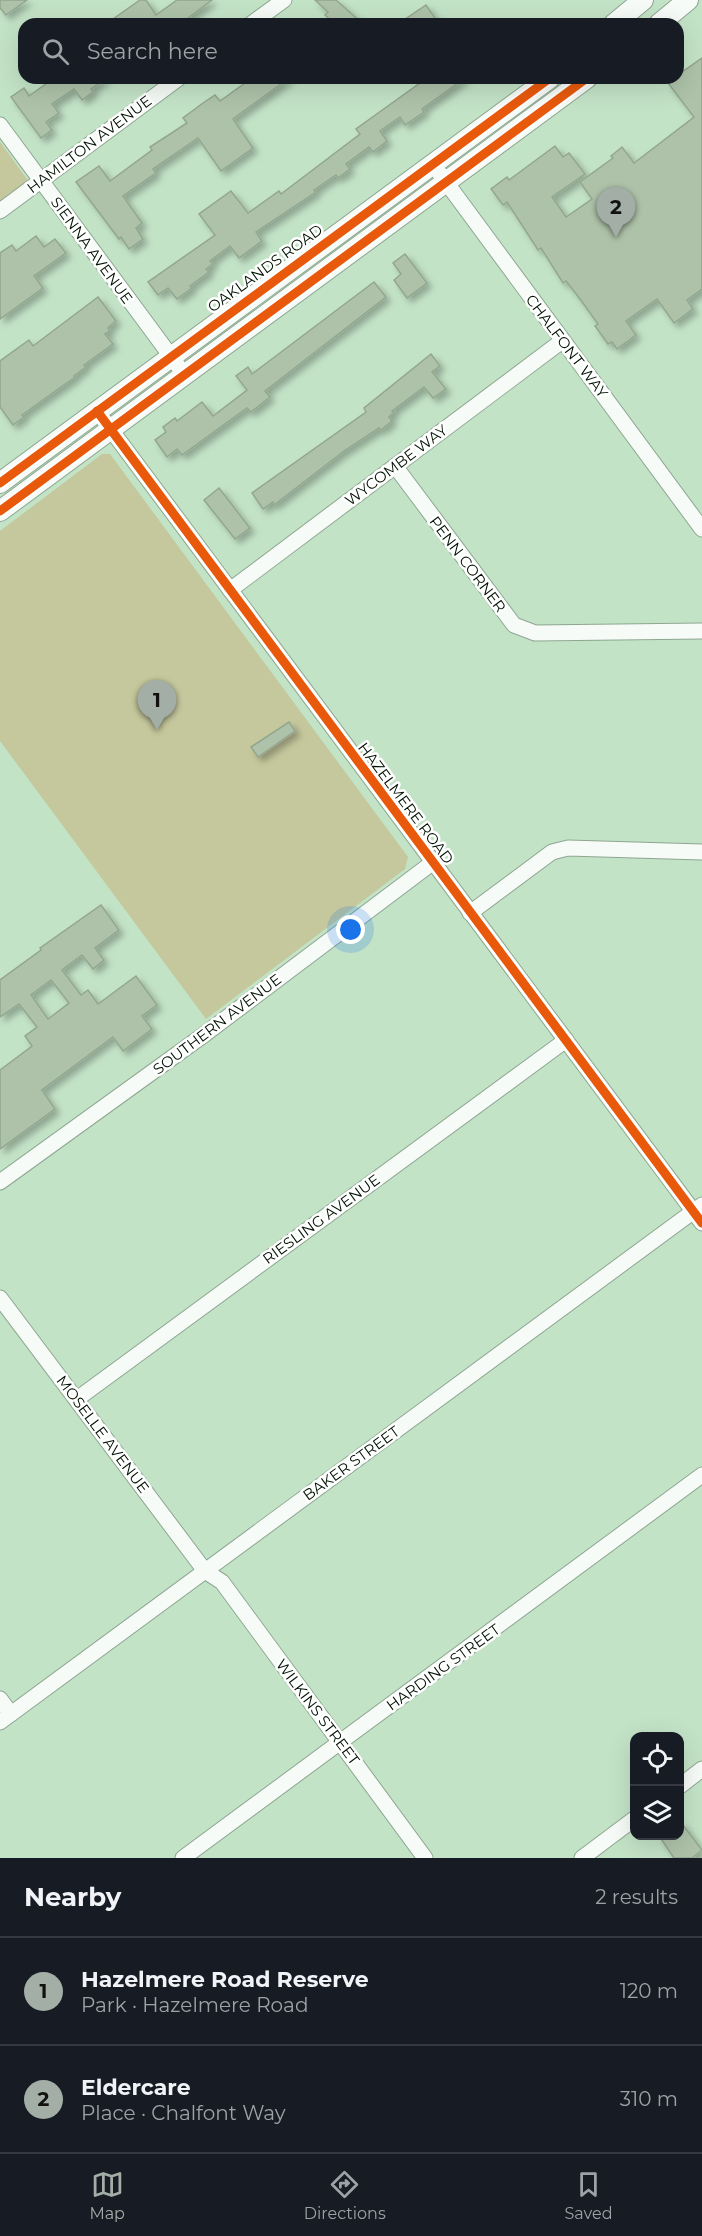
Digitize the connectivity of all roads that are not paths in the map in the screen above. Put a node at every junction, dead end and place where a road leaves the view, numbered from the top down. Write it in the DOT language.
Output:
graph roads {
  1 [pos="284,0"];
  2 [pos="643,0"];
  3 [pos="688,0"];
  4 [pos="259,18"];
  5 [pos="621,18"];
  6 [pos="666,18"];
  7 [pos="170,84"];
  8 [pos="542,84"];
  9 [pos="579,84"];
  10 [pos="0,125"];
  11 [pos="432,163"];
  12 [pos="41,180"];
  13 [pos="446,181"];
  14 [pos="0,211"];
  15 [pos="562,341"];
  16 [pos="171,357"];
  17 [pos="184,374"];
  18 [pos="97,411"];
  19 [pos="110,428"];
  20 [pos="395,466"];
  21 [pos="0,483"];
  22 [pos="0,510"];
  23 [pos="702,529"];
  24 [pos="230,590"];
  25 [pos="702,631"];
  26 [pos="702,852"];
  27 [pos="432,863"];
  28 [pos="470,914"];
  29 [pos="566,1040"];
  30 [pos="0,1182"];
  31 [pos="699,1213"];
  32 [pos="0,1298"];
  33 [pos="77,1399"];
  34 [pos="702,1475"];
  35 [pos="205,1571"];
  36 [pos="0,1699"];
  37 [pos="5,1718"];
  38 [pos="340,1742"];
  39 [pos="702,1769"];
  40 [pos="684,1783"];
  41 [pos="630,1822"];
  42 [pos="183,1858"];
  43 [pos="425,1858"];
  44 [pos="582,1858"];
  1 -- 4 [label="street"];
  2 -- 5 [label="main road"];
  3 -- 6 [label="main road"];
  7 -- 12 [label="street, HAMILTON AVENUE"];
  8 -- 11 [label="main road, OAKLANDS ROAD"];
  9 -- 13 [label="main road"];
  10 -- 12 [label="street, SIENNA AVENUE"];
  11 -- 13 [label="street, CHALFONT WAY"];
  11 -- 16 [label="main road, OAKLANDS ROAD"];
  12 -- 14 [label="street, HAMILTON AVENUE"];
  12 -- 16 [label="street, SIENNA AVENUE"];
  13 -- 15 [label="street, CHALFONT WAY"];
  13 -- 17 [label="main road"];
  15 -- 20 [label="street, WYCOMBE WAY"];
  15 -- 23 [label="street, CHALFONT WAY"];
  16 -- 17 [label="street, SIENNA AVENUE"];
  16 -- 18 [label="main road, OAKLANDS ROAD"];
  17 -- 19 [label="main road"];
  18 -- 19 [label="street, HAZELMERE ROAD"];
  18 -- 21 [label="main road, OAKLANDS ROAD"];
  19 -- 22 [label="main road"];
  19 -- 24 [label="street, HAZELMERE ROAD"];
  20 -- 24 [label="street, WYCOMBE WAY"];
  20 -- 25 [label="street, PENN CORNER"];
  24 -- 27 [label="street, HAZELMERE ROAD"];
  26 -- 28 [label="street"];
  27 -- 28 [label="street, HAZELMERE ROAD"];
  27 -- 30 [label="street, SOUTHERN AVENUE"];
  28 -- 29 [label="street, HAZELMERE ROAD"];
  29 -- 31 [label="street, HAZELMERE ROAD"];
  29 -- 33 [label="street, RIESLING AVENUE"];
  31 -- 35 [label="street, BAKER STREET"];
  32 -- 33 [label="street, MOSELLE AVENUE"];
  33 -- 35 [label="street, MOSELLE AVENUE"];
  34 -- 38 [label="street, HARDING STREET"];
  35 -- 37 [label="street, BAKER STREET"];
  35 -- 38 [label="street, WILKINS STREET"];
  36 -- 37 [label="street"];
  38 -- 42 [label="street, HARDING STREET"];
  38 -- 43 [label="street, WILKINS STREET"];
  39 -- 40 [label="street"];
  41 -- 44 [label="street"];
}
